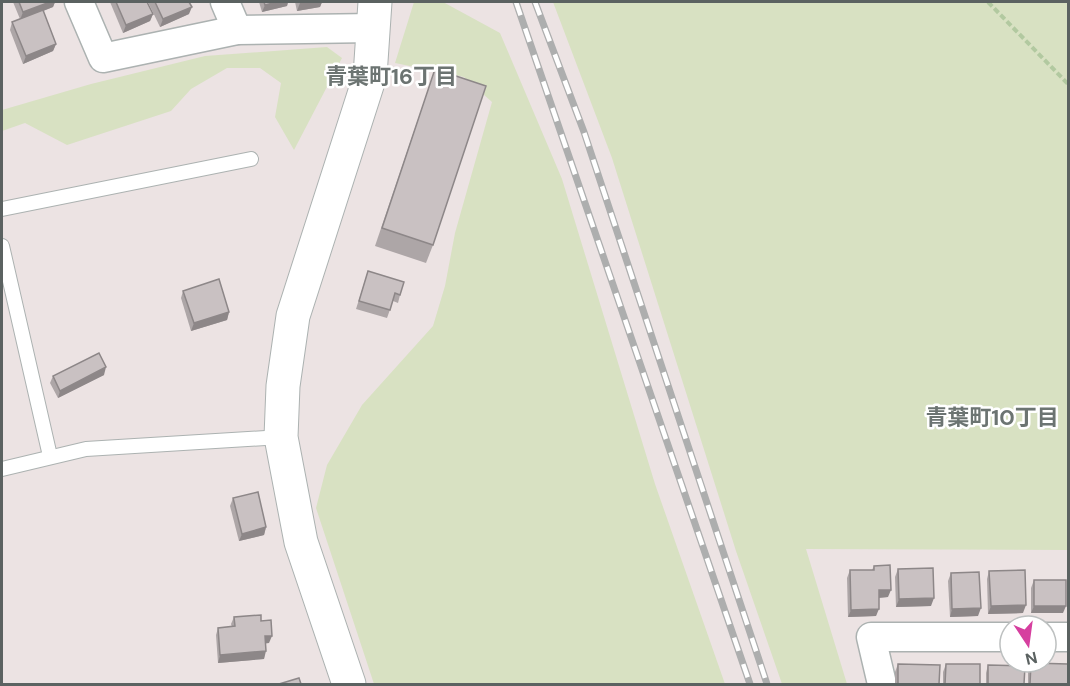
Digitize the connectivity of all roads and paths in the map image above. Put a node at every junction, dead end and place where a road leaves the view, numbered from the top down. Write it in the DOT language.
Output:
graph roads {
  1 [pos="80,2"];
  2 [pos="225,2"];
  3 [pos="988,2"];
  4 [pos="375,15"];
  5 [pos="237,30"];
  6 [pos="1068,84"];
  7 [pos="252,159"];
  8 [pos="2,209"];
  9 [pos="2,246"];
  10 [pos="281,437"];
  11 [pos="50,456"];
  12 [pos="2,469"];
  13 [pos="998,637"];
  14 [pos="349,684"];
  15 [pos="882,684"];
  1 -- 5 [label="street"];
  2 -- 5 [label="street"];
  3 -- 6 [label="path"];
  4 -- 5 [label="street"];
  4 -- 10 [label="street"];
  7 -- 8 [label="lane"];
  9 -- 11 [label="lane"];
  10 -- 11 [label="lane"];
  10 -- 14 [label="street"];
  11 -- 12 [label="lane"];
  13 -- 15 [label="street"];
}
